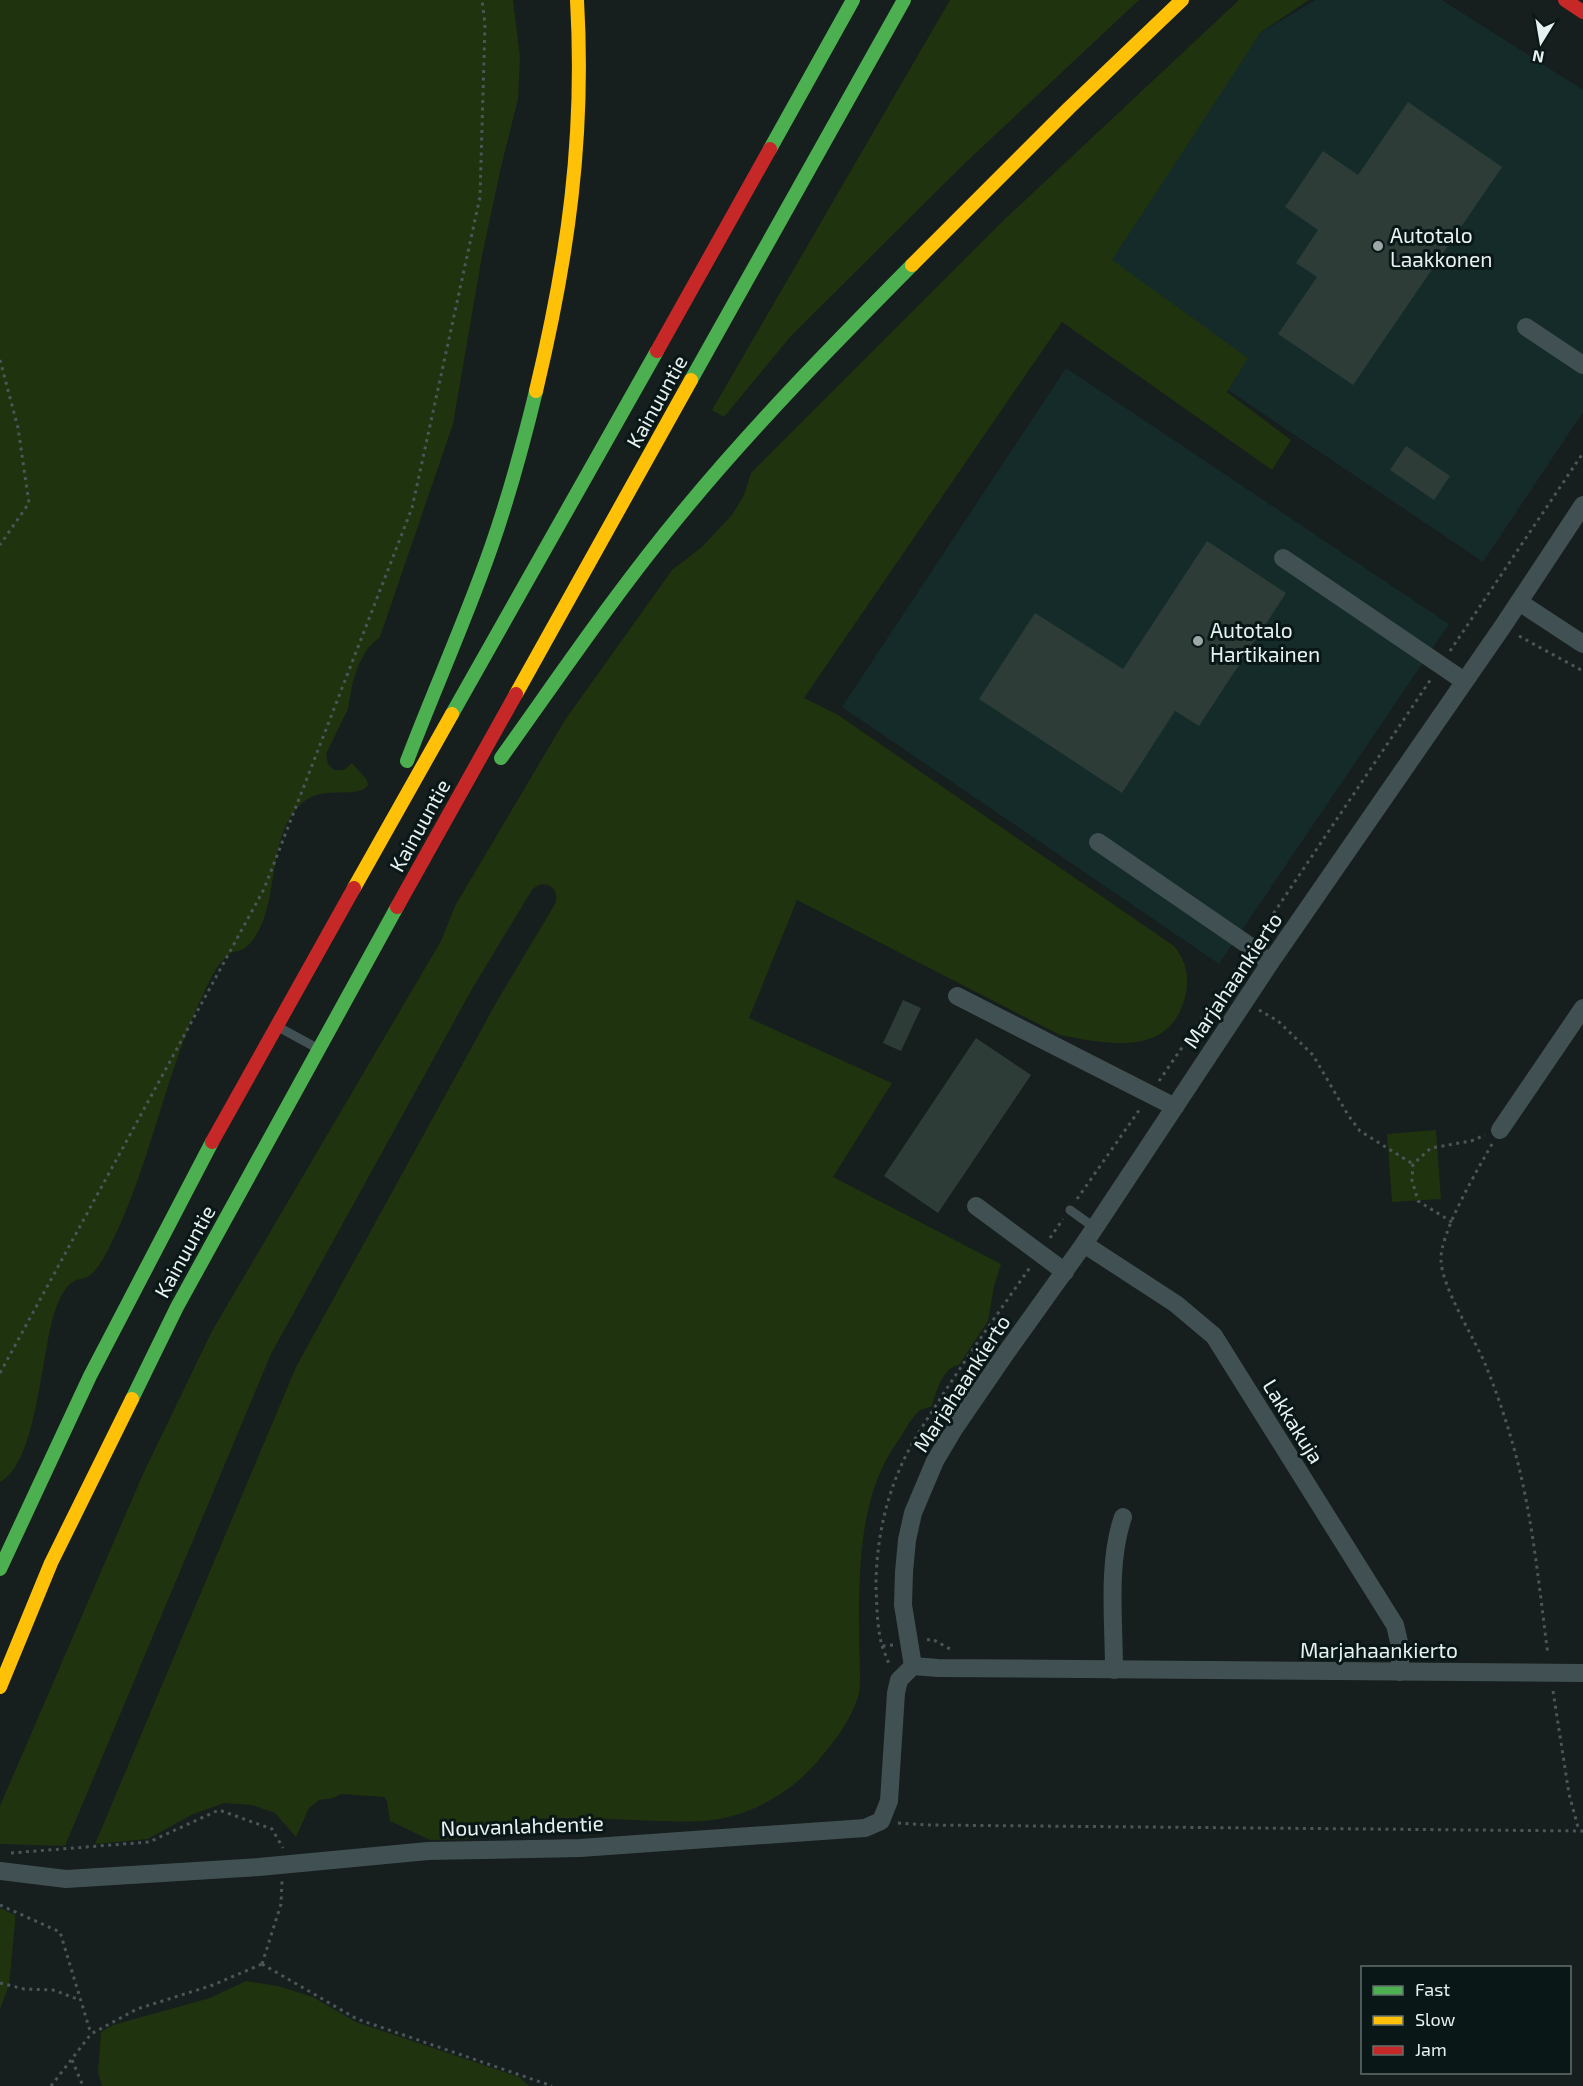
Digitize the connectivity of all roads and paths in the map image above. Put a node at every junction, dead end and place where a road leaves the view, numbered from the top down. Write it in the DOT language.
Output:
graph roads {
  1 [pos="482,0"];
  2 [pos="578,0"];
  3 [pos="853,0"];
  4 [pos="904,0"];
  5 [pos="1182,0"];
  6 [pos="1565,0"];
  7 [pos="1583,12"];
  8 [pos="1526,327"];
  9 [pos="0,360"];
  10 [pos="1583,365"];
  11 [pos="1583,453"];
  12 [pos="1583,505"];
  13 [pos="0,545"];
  14 [pos="1283,558"];
  15 [pos="1519,602"];
  16 [pos="1503,626"];
  17 [pos="1583,644"];
  18 [pos="1440,666"];
  19 [pos="1583,671"];
  20 [pos="1464,681"];
  21 [pos="495,767"];
  22 [pos="475,796"];
  23 [pos="1098,842"];
  24 [pos="366,866"];
  25 [pos="400,901"];
  26 [pos="1251,947"];
  27 [pos="1270,963"];
  28 [pos="957,996"];
  29 [pos="1245,1001"];
  30 [pos="1583,1008"];
  31 [pos="278,1026"];
  32 [pos="319,1049"];
  33 [pos="1151,1094"];
  34 [pos="1175,1107"];
  35 [pos="1500,1130"];
  36 [pos="1413,1164"];
  37 [pos="976,1206"];
  38 [pos="1070,1210"];
  39 [pos="1452,1222"];
  40 [pos="1095,1228"];
  41 [pos="1084,1244"];
  42 [pos="1039,1253"];
  43 [pos="1065,1272"];
  44 [pos="0,1373"];
  45 [pos="1123,1517"];
  46 [pos="0,1569"];
  47 [pos="910,1642"];
  48 [pos="958,1654"];
  49 [pos="913,1666"];
  50 [pos="1114,1670"];
  51 [pos="1400,1672"];
  52 [pos="1551,1672"];
  53 [pos="1583,1673"];
  54 [pos="0,1686"];
  55 [pos="881,1821"];
  56 [pos="1581,1831"];
  57 [pos="0,1872"];
  58 [pos="0,1905"];
  59 [pos="0,1983"];
  60 [pos="81,2000"];
  61 [pos="91,2034"];
  62 [pos="72,2059"];
  63 [pos="51,2086"];
  64 [pos="83,2086"];
  65 [pos="552,2086"];
  1 -- 44 [label="path"];
  2 -- 24 [label="main road"];
  3 -- 24 [label="main road, Kainuuntie"];
  4 -- 25 [label="main road, Kainuuntie"];
  5 -- 21 [label="main road"];
  6 -- 7 [label="main road"];
  8 -- 10 [label="street"];
  9 -- 13 [label="path"];
  11 -- 18 [label="path"];
  12 -- 15 [label="street, Marjahaankierto"];
  14 -- 18 [label="street"];
  15 -- 16 [label="street, Marjahaankierto"];
  15 -- 17 [label="street"];
  16 -- 19 [label="path"];
  16 -- 20 [label="street, Marjahaankierto"];
  18 -- 20 [label="street"];
  18 -- 26 [label="path"];
  20 -- 27 [label="street, Marjahaankierto"];
  22 -- 25 [label="main road"];
  23 -- 26 [label="street"];
  24 -- 31 [label="main road, Kainuuntie"];
  25 -- 32 [label="main road, Kainuuntie"];
  26 -- 27 [label="street"];
  26 -- 33 [label="path"];
  27 -- 29 [label="street, Marjahaankierto"];
  28 -- 33 [label="street"];
  29 -- 34 [label="street, Marjahaankierto"];
  29 -- 36 [label="path"];
  30 -- 35 [label="street"];
  31 -- 32 [label="lane"];
  31 -- 46 [label="main road, Kainuuntie"];
  32 -- 54 [label="main road, Kainuuntie"];
  33 -- 34 [label="street"];
  33 -- 38 [label="path"];
  34 -- 40 [label="street, Marjahaankierto"];
  35 -- 36 [label="path"];
  35 -- 39 [label="path"];
  36 -- 39 [label="path"];
  37 -- 42 [label="street"];
  38 -- 40 [label="lane"];
  38 -- 42 [label="path"];
  39 -- 52 [label="path"];
  40 -- 41 [label="street, Marjahaankierto"];
  41 -- 43 [label="street, Marjahaankierto"];
  41 -- 51 [label="street, Lakkakuja"];
  42 -- 43 [label="street"];
  42 -- 47 [label="path"];
  43 -- 47 [label="street, Marjahaankierto"];
  45 -- 50 [label="street"];
  47 -- 48 [label="path"];
  47 -- 49 [label="street, Marjahaankierto"];
  49 -- 50 [label="street, Marjahaankierto"];
  49 -- 55 [label="street"];
  50 -- 51 [label="street, Marjahaankierto"];
  51 -- 52 [label="street, Marjahaankierto"];
  52 -- 53 [label="street, Marjahaankierto"];
  52 -- 56 [label="path"];
  55 -- 56 [label="path"];
  55 -- 57 [label="street, Nouvanlahdentie"];
  58 -- 60 [label="path"];
  59 -- 60 [label="path"];
  60 -- 61 [label="path"];
  61 -- 62 [label="path"];
  61 -- 65 [label="path"];
  62 -- 63 [label="path"];
  62 -- 64 [label="path"];
}
